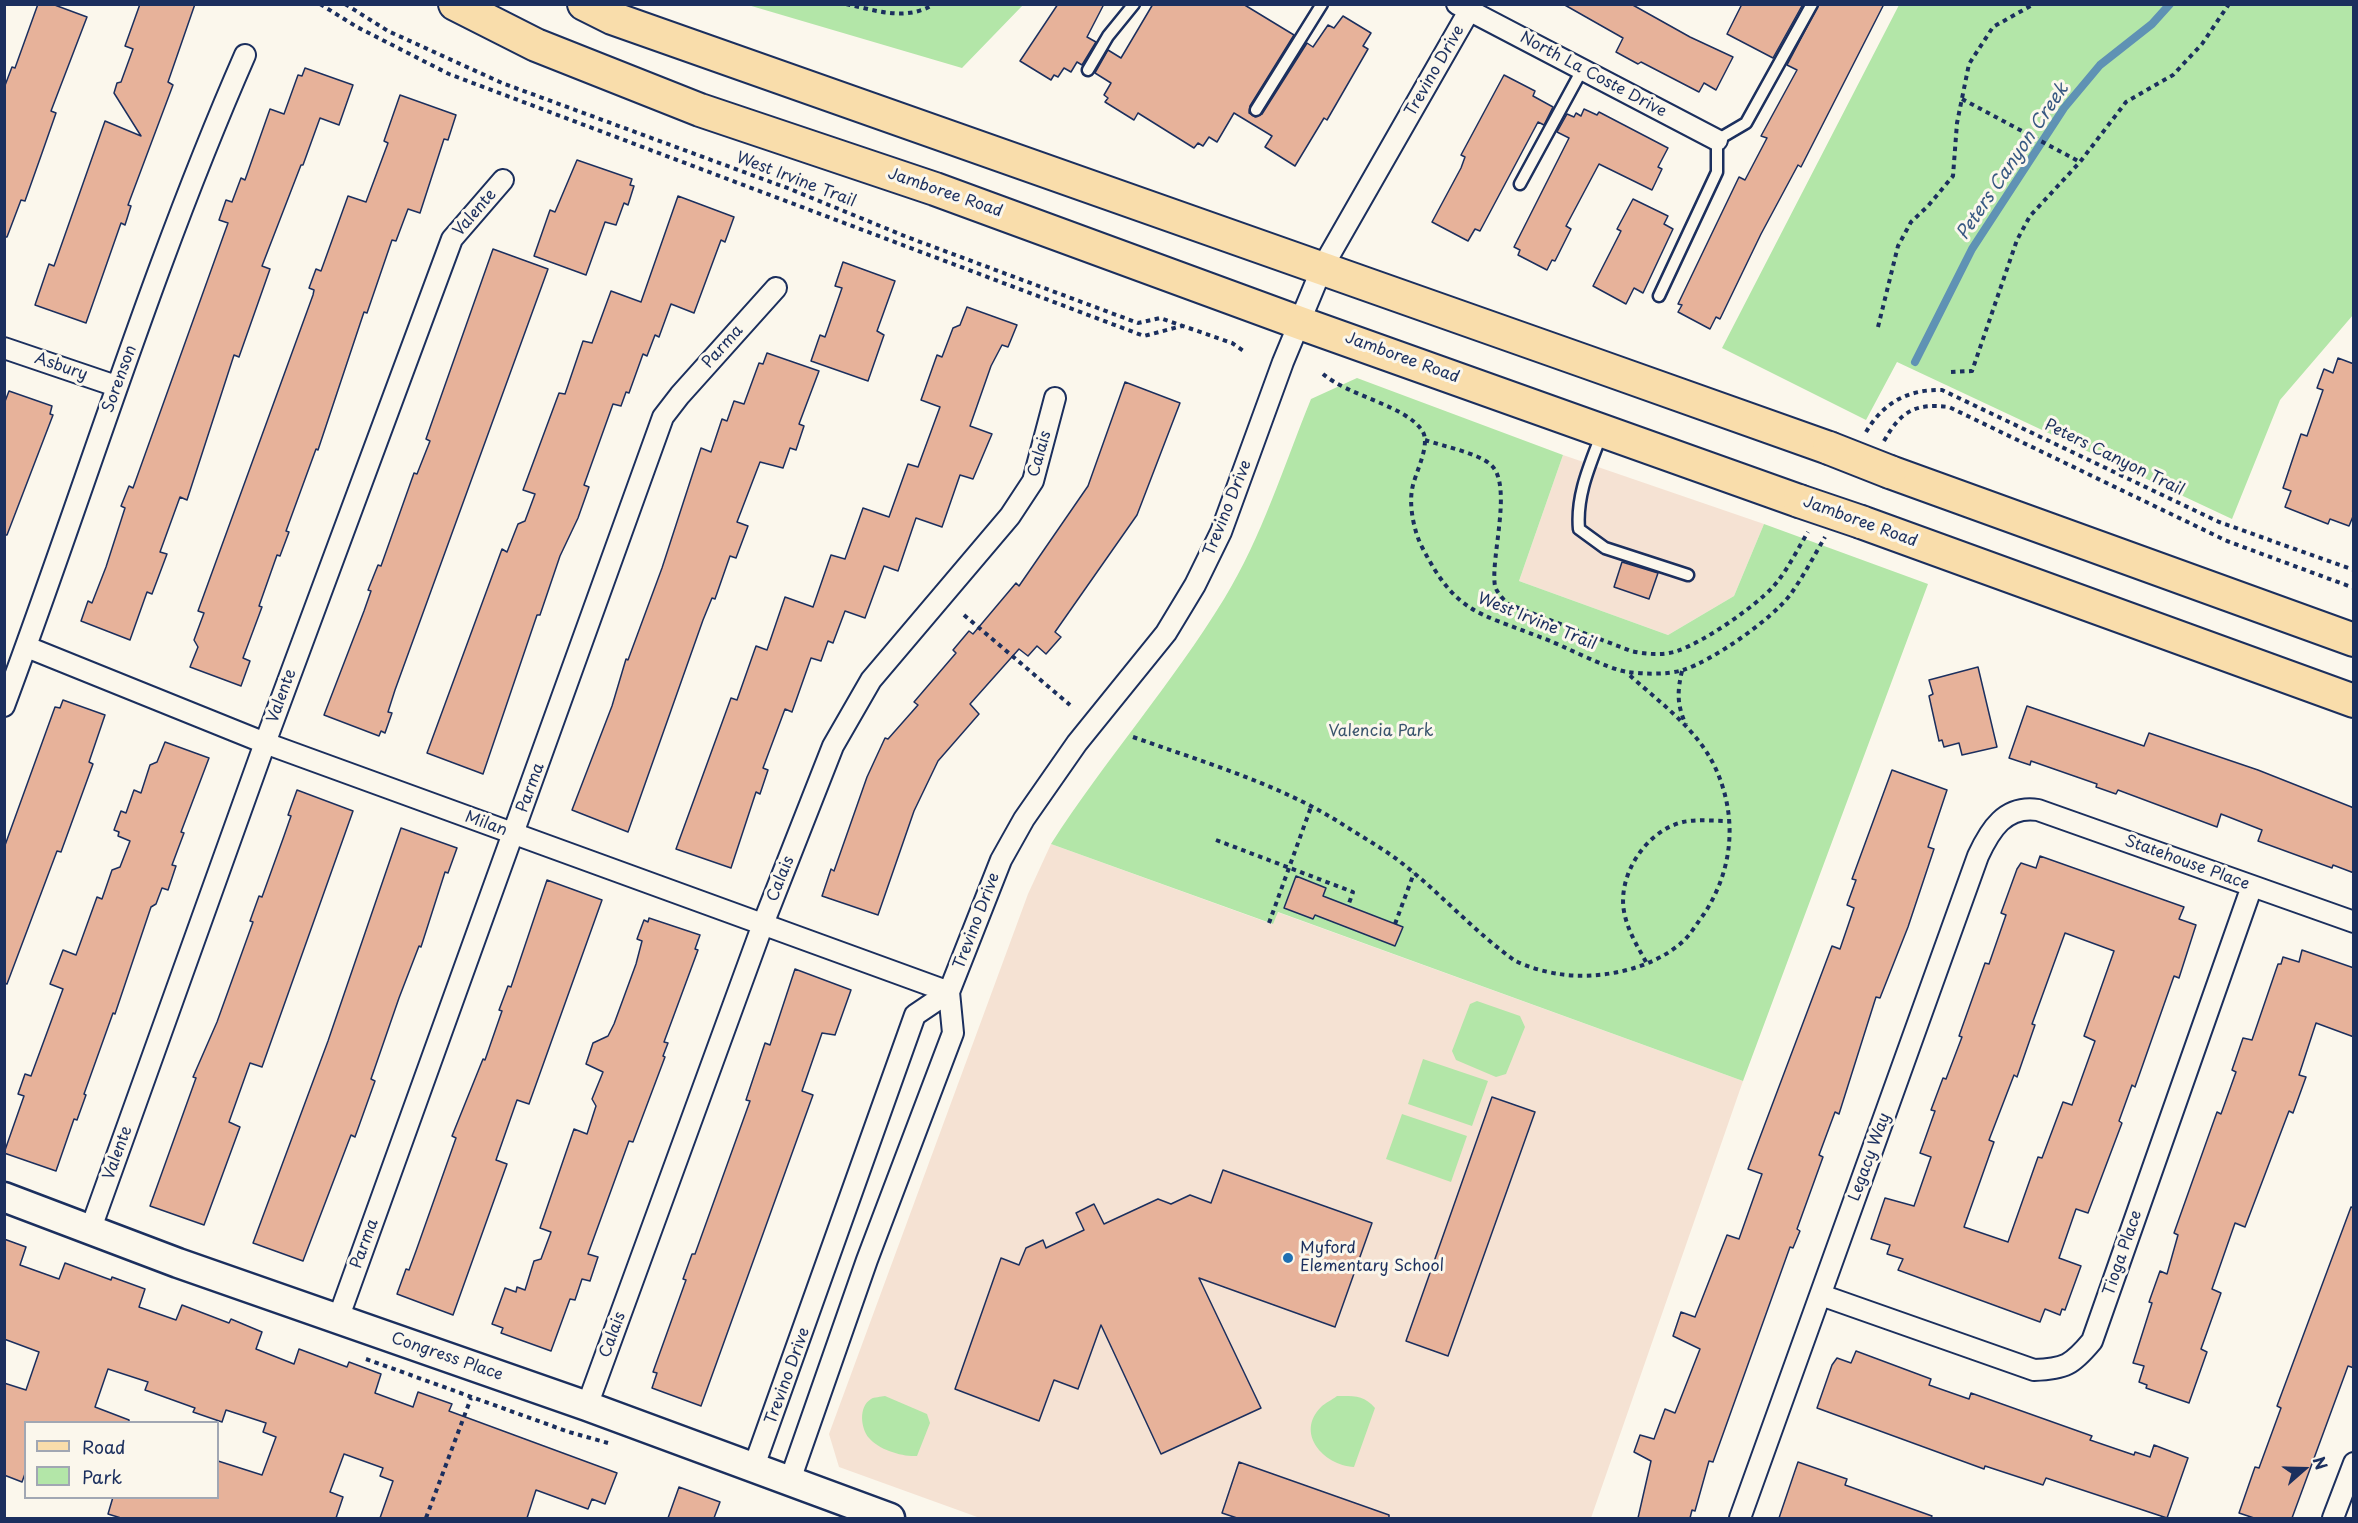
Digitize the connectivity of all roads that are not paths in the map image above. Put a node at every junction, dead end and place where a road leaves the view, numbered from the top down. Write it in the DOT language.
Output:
graph roads {
  1 [pos="455,4"];
  2 [pos="584,4"];
  3 [pos="1134,4"];
  4 [pos="1322,4"];
  5 [pos="1812,4"];
  6 [pos="1467,7"];
  7 [pos="244,55"];
  8 [pos="1088,70"];
  9 [pos="1582,70"];
  10 [pos="1256,110"];
  11 [pos="1717,140"];
  12 [pos="503,180"];
  13 [pos="1520,184"];
  14 [pos="1322,268"];
  15 [pos="776,288"];
  16 [pos="1659,296"];
  17 [pos="1300,323"];
  18 [pos="4,348"];
  19 [pos="116,386"];
  20 [pos="1055,398"];
  21 [pos="1603,430"];
  22 [pos="1688,575"];
  23 [pos="2354,640"];
  24 [pos="27,647"];
  25 [pos="2354,701"];
  26 [pos="4,706"];
  27 [pos="265,743"];
  28 [pos="2019,811"];
  29 [pos="515,834"];
  30 [pos="2252,886"];
  31 [pos="2354,922"];
  32 [pos="763,924"];
  33 [pos="949,992"];
  34 [pos="4,1197"];
  35 [pos="91,1228"];
  36 [pos="1821,1295"];
  37 [pos="338,1319"];
  38 [pos="587,1407"];
  39 [pos="2354,1464"];
  40 [pos="753,1470"];
  41 [pos="789,1483"];
  42 [pos="2349,1489"];
  43 [pos="890,1518"];
  44 [pos="1740,1518"];
  45 [pos="2333,1518"];
  1 -- 17 [label="main road, Jamboree Road"];
  2 -- 14 [label="main road"];
  3 -- 8 [label="lane"];
  4 -- 10 [label="lane"];
  5 -- 11 [label="lane"];
  6 -- 9 [label="street, North La Coste Drive"];
  6 -- 14 [label="street, Trevino Drive"];
  7 -- 19 [label="street, Sorenson"];
  9 -- 11 [label="street, North La Coste Drive"];
  9 -- 13 [label="lane"];
  11 -- 16 [label="lane"];
  12 -- 27 [label="street, Valente"];
  14 -- 17 [label="street, Trevino Drive"];
  14 -- 23 [label="main road, bridge"];
  15 -- 29 [label="street, Parma"];
  17 -- 21 [label="main road, Jamboree Road"];
  17 -- 33 [label="street, Trevino Drive"];
  18 -- 19 [label="street, Asbury"];
  19 -- 24 [label="street, Sorenson"];
  20 -- 32 [label="street, Calais"];
  21 -- 22 [label="lane"];
  21 -- 25 [label="main road, Jamboree Road, bridge"];
  24 -- 26 [label="street, Sorenson"];
  24 -- 27 [label="street, Milan"];
  27 -- 29 [label="street, Milan"];
  27 -- 35 [label="street, Valente"];
  28 -- 30 [label="street, Statehouse Place"];
  28 -- 36 [label="street, Legacy Way"];
  29 -- 32 [label="street, Milan"];
  29 -- 37 [label="street, Parma"];
  30 -- 31 [label="street, Statehouse Place"];
  30 -- 36 [label="street, Tioga Place"];
  32 -- 33 [label="street, Milan"];
  32 -- 38 [label="street, Calais"];
  33 -- 40 [label="street, Trevino Drive"];
  33 -- 41 [label="street, Trevino Drive"];
  34 -- 35 [label="street, Congress Place"];
  35 -- 37 [label="street, Congress Place"];
  36 -- 44 [label="street, Legacy Way"];
  37 -- 38 [label="street, Congress Place"];
  38 -- 40 [label="street, Congress Place"];
  39 -- 42 [label="street"];
  40 -- 41 [label="street, Congress Place"];
  41 -- 43 [label="street, Congress Place"];
  42 -- 45 [label="street"];
}
